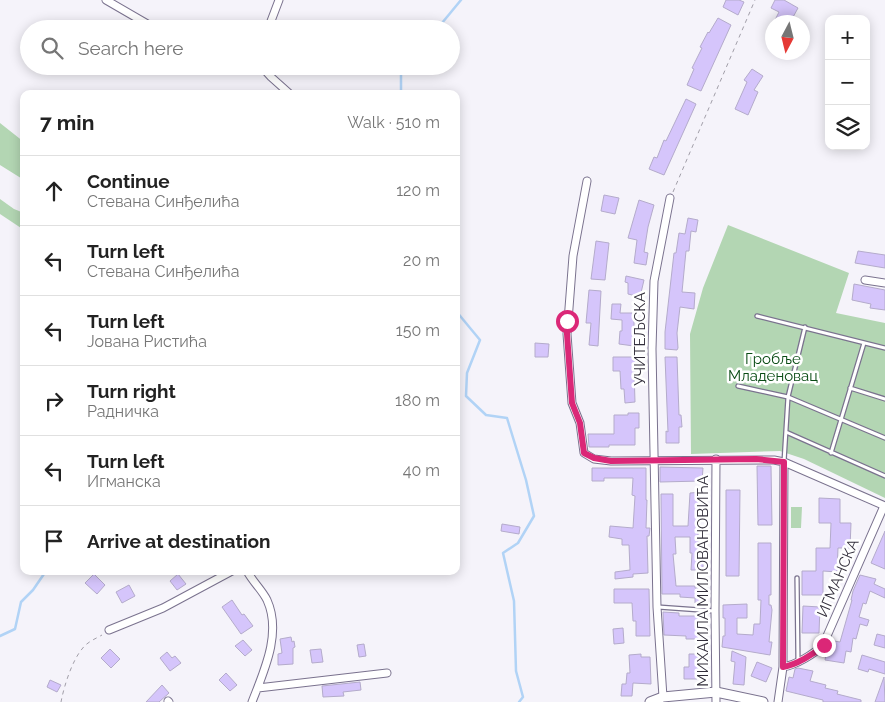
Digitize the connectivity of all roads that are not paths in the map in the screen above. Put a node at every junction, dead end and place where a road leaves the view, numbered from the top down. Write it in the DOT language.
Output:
graph roads {
  1 [pos="106,0"];
  2 [pos="280,0"];
  3 [pos="140,20"];
  4 [pos="272,20"];
  5 [pos="269,75"];
  6 [pos="286,90"];
  7 [pos="587,180"];
  8 [pos="670,198"];
  9 [pos="865,280"];
  10 [pos="885,283"];
  11 [pos="757,316"];
  12 [pos="805,327"];
  13 [pos="864,343"];
  14 [pos="885,348"];
  15 [pos="738,386"];
  16 [pos="850,388"];
  17 [pos="788,397"];
  18 [pos="885,400"];
  19 [pos="841,419"];
  20 [pos="786,432"];
  21 [pos="885,438"];
  22 [pos="831,453"];
  23 [pos="716,459"];
  24 [pos="654,460"];
  25 [pos="784,462"];
  26 [pos="885,476"];
  27 [pos="885,506"];
  28 [pos="225,575"];
  29 [pos="250,575"];
  30 [pos="798,578"];
  31 [pos="657,607"];
  32 [pos="715,611"];
  33 [pos="109,630"];
  34 [pos="798,661"];
  35 [pos="783,667"];
  36 [pos="387,673"];
  37 [pos="258,688"];
  38 [pos="716,692"];
  39 [pos="663,697"];
  40 [pos="252,702"];
  41 [pos="650,702"];
  42 [pos="716,702"];
  43 [pos="763,702"];
  44 [pos="778,702"];
  1 -- 3 [label="street"];
  2 -- 4 [label="street"];
  5 -- 6 [label="street"];
  7 -- 24 [label="street"];
  8 -- 24 [label="street, УЧИТЕЉСКА"];
  9 -- 10 [label="street"];
  11 -- 12 [label="lane"];
  12 -- 13 [label="lane"];
  12 -- 17 [label="lane"];
  13 -- 14 [label="lane"];
  13 -- 16 [label="lane"];
  15 -- 17 [label="lane"];
  16 -- 18 [label="lane"];
  16 -- 19 [label="lane"];
  17 -- 19 [label="lane"];
  17 -- 20 [label="lane"];
  19 -- 21 [label="lane"];
  19 -- 22 [label="lane"];
  20 -- 22 [label="lane"];
  20 -- 25 [label="lane"];
  22 -- 26 [label="lane"];
  23 -- 24 [label="street"];
  23 -- 25 [label="street"];
  23 -- 32 [label="street, МИХАИЛА МИЛОВАНОВИЋА"];
  24 -- 31 [label="street, УЧИТЕЉСКА"];
  25 -- 27 [label="street"];
  25 -- 35 [label="street"];
  27 -- 34 [label="street, ИГМАНСКА"];
  28 -- 33 [label="street"];
  29 -- 37 [label="street"];
  30 -- 34 [label="lane"];
  31 -- 32 [label="lane"];
  31 -- 39 [label="street, УЧИТЕЉСКА"];
  32 -- 38 [label="street, МИХАИЛА МИЛОВАНОВИЋА"];
  34 -- 35 [label="street, ИГМАНСКА"];
  35 -- 44 [label="street"];
  36 -- 37 [label="street"];
  37 -- 40 [label="street"];
  38 -- 39 [label="street"];
  38 -- 42 [label="street, МИХАИЛА МИЛОВАНОВИЋА"];
  38 -- 43 [label="street"];
  39 -- 41 [label="street"];
}
